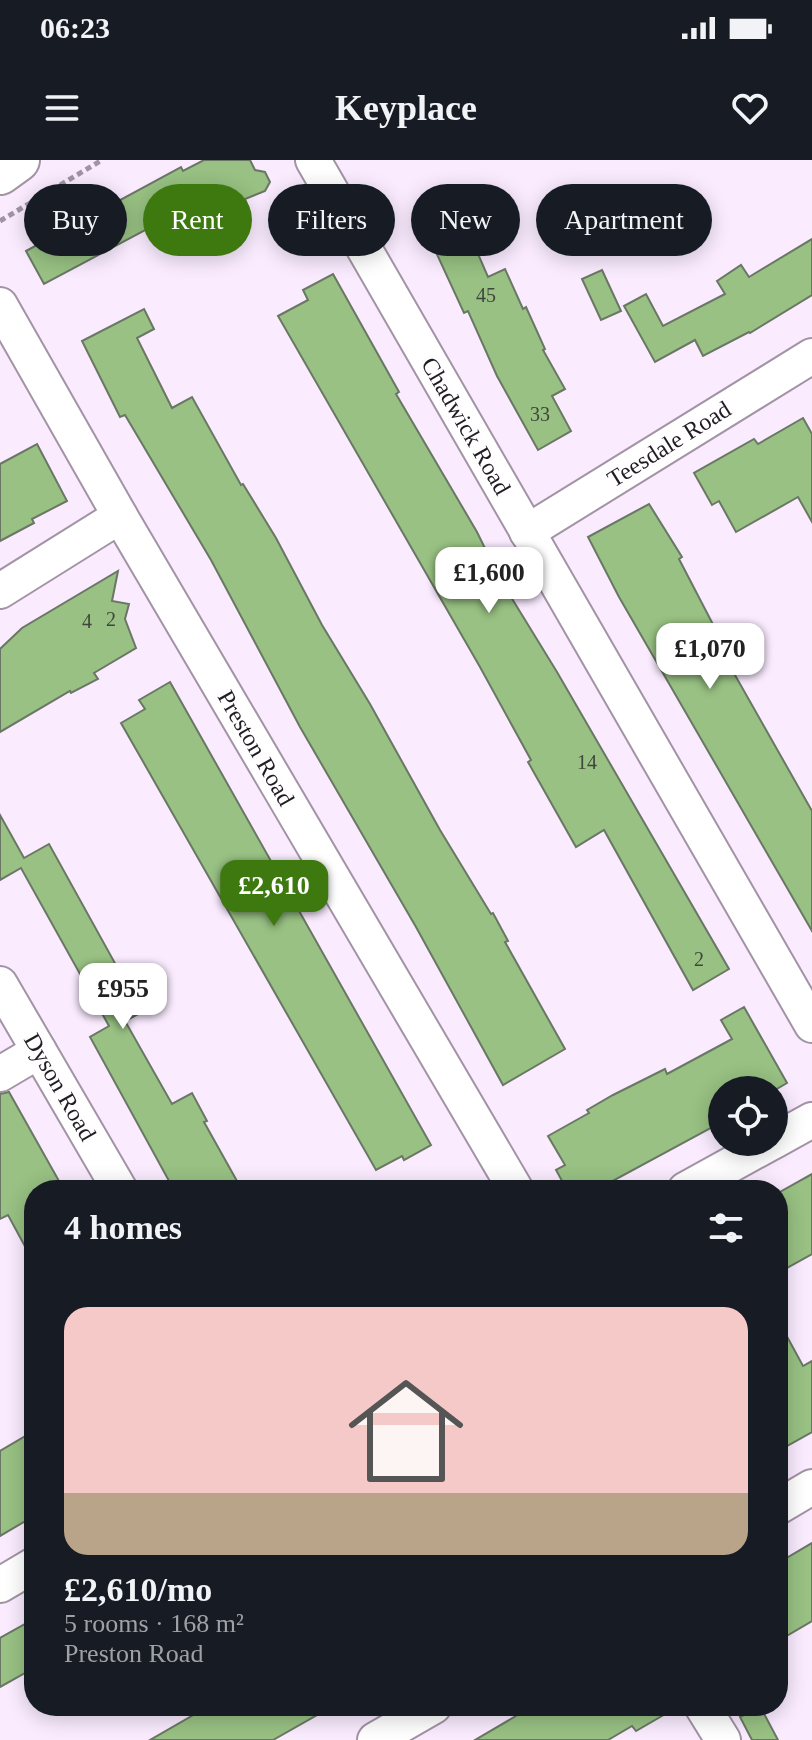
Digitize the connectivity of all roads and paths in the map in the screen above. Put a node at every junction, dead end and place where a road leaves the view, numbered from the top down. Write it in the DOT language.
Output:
graph roads {
  1 [pos="18,160"];
  2 [pos="102,160"];
  3 [pos="313,160"];
  4 [pos="0,173"];
  5 [pos="0,221"];
  6 [pos="0,305"];
  7 [pos="812,356"];
  8 [pos="120,516"];
  9 [pos="527,532"];
  10 [pos="0,591"];
  11 [pos="0,984"];
  12 [pos="812,1025"];
  13 [pos="39,1051"];
  14 [pos="0,1074"];
  15 [pos="812,1120"];
  16 [pos="788,1134"];
  17 [pos="747,1156"];
  18 [pos="114,1180"];
  19 [pos="510,1180"];
  20 [pos="703,1180"];
  21 [pos="812,1487"];
  22 [pos="788,1501"];
  23 [pos="24,1571"];
  24 [pos="0,1585"];
  25 [pos="417,1716"];
  26 [pos="708,1716"];
  27 [pos="375,1740"];
  28 [pos="723,1740"];
  1 -- 4 [label="main road"];
  2 -- 5 [label="path"];
  3 -- 9 [label="street, Chadwick Road"];
  6 -- 8 [label="street, Preston Road"];
  7 -- 9 [label="street, Teesdale Road"];
  8 -- 10 [label="street"];
  8 -- 19 [label="street, Preston Road"];
  9 -- 12 [label="street, Chadwick Road"];
  11 -- 13 [label="street, Dyson Road"];
  13 -- 14 [label="street"];
  13 -- 18 [label="street, Dyson Road"];
  15 -- 16 [label="street"];
  17 -- 20 [label="street"];
  21 -- 22 [label="street"];
  23 -- 24 [label="street"];
  25 -- 27 [label="street"];
  26 -- 28 [label="street"];
}
